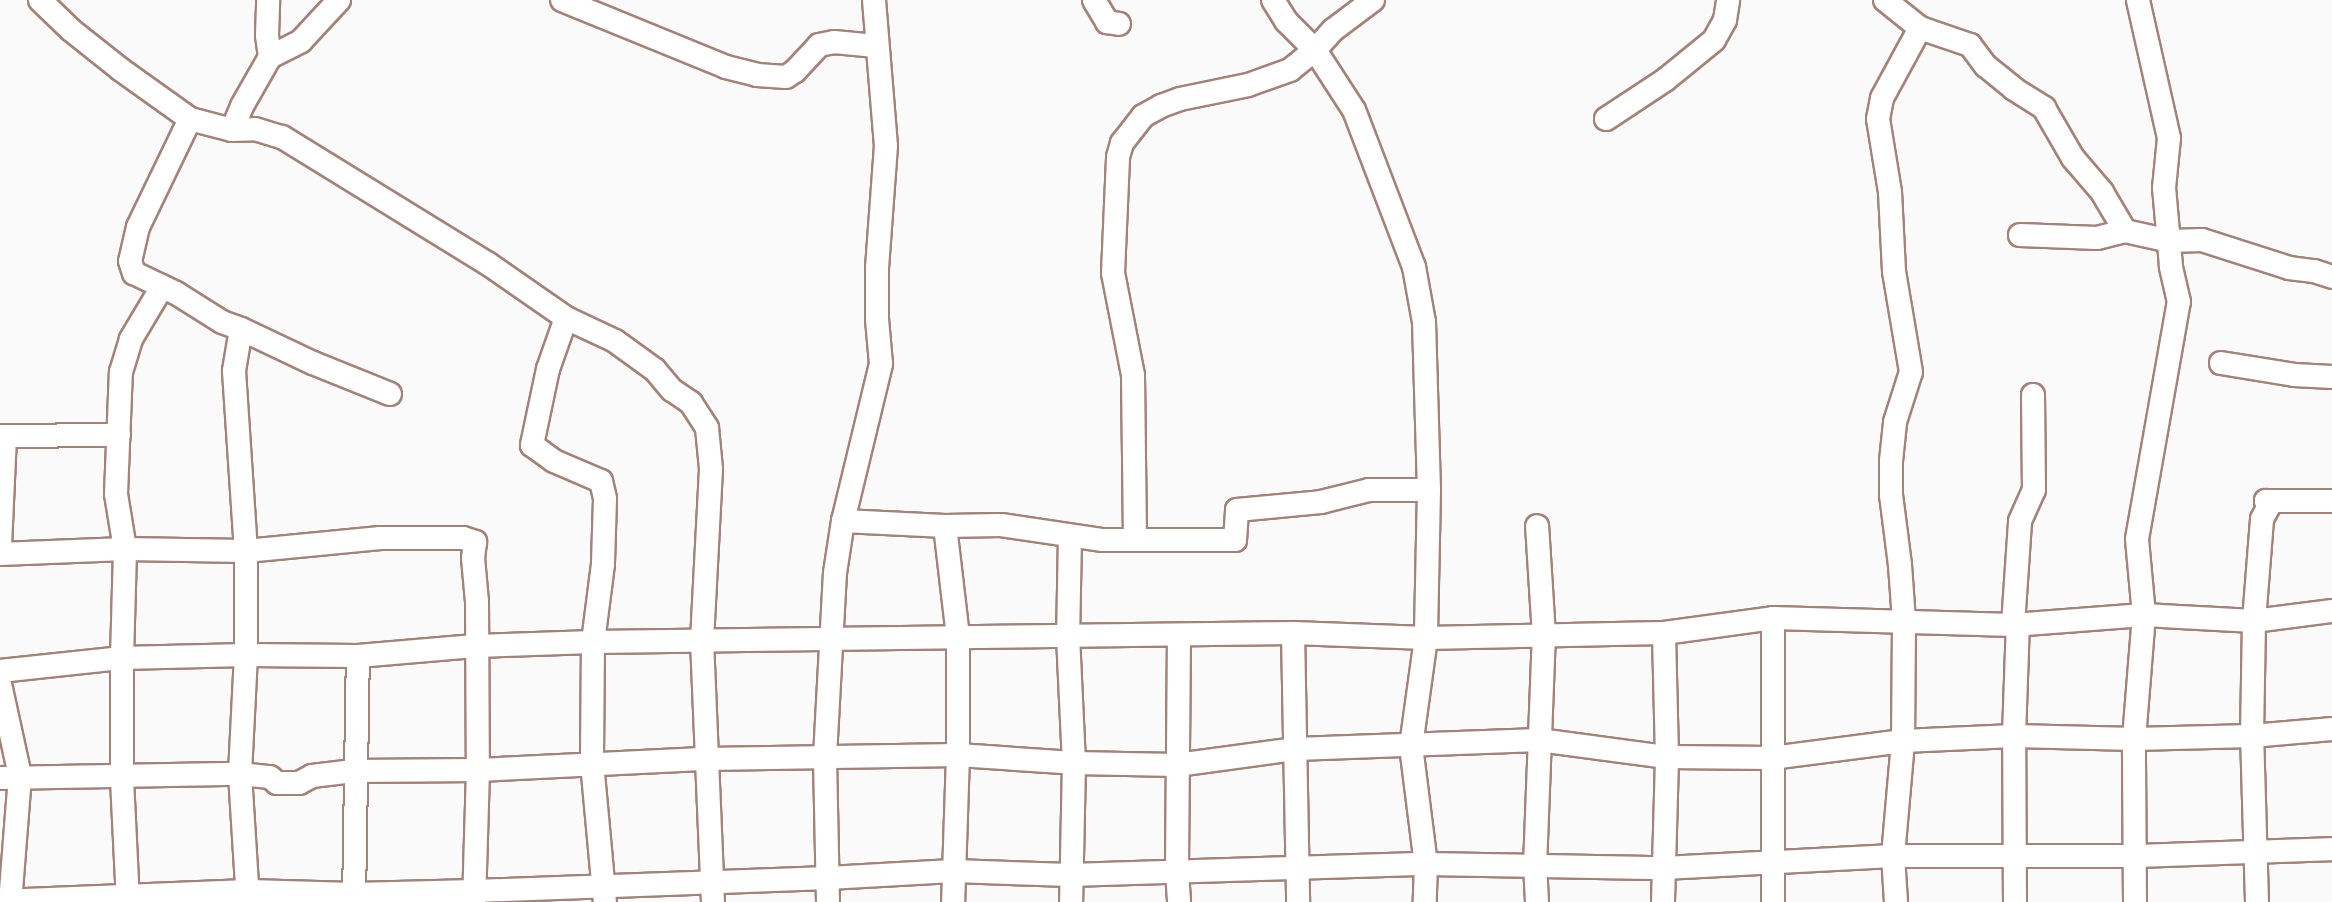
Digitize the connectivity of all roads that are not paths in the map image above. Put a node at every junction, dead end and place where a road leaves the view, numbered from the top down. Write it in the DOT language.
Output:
graph roads {
  1 [pos="40,0"];
  2 [pos="268,0"];
  3 [pos="339,0"];
  4 [pos="562,0"];
  5 [pos="874,0"];
  6 [pos="1094,0"];
  7 [pos="1273,0"];
  8 [pos="1373,0"];
  9 [pos="1728,0"];
  10 [pos="1885,0"];
  11 [pos="2138,0"];
  12 [pos="1119,24"];
  13 [pos="1920,28"];
  14 [pos="876,46"];
  15 [pos="1315,50"];
  16 [pos="270,57"];
  17 [pos="190,119"];
  18 [pos="1606,119"];
  19 [pos="232,130"];
  20 [pos="2125,231"];
  21 [pos="2020,235"];
  22 [pos="2170,241"];
  23 [pos="2332,278"];
  24 [pos="162,287"];
  25 [pos="566,318"];
  26 [pos="241,329"];
  27 [pos="2221,363"];
  28 [pos="2332,377"];
  29 [pos="390,394"];
  30 [pos="2033,395"];
  31 [pos="119,435"];
  32 [pos="3,437"];
  33 [pos="1428,490"];
  34 [pos="2332,501"];
  35 [pos="843,521"];
  36 [pos="945,526"];
  37 [pos="1537,526"];
  38 [pos="1070,536"];
  39 [pos="1135,539"];
  40 [pos="0,546"];
  41 [pos="125,549"];
  42 [pos="246,551"];
  43 [pos="0,554"];
  44 [pos="2332,612"];
  45 [pos="2145,615"];
  46 [pos="1773,618"];
  47 [pos="1904,621"];
  48 [pos="2254,621"];
  49 [pos="2015,624"];
  50 [pos="1293,633"];
  51 [pos="1664,633"];
  52 [pos="958,636"];
  53 [pos="1068,636"];
  54 [pos="1179,636"];
  55 [pos="1544,636"];
  56 [pos="1426,638"];
  57 [pos="830,639"];
  58 [pos="702,640"];
  59 [pos="593,642"];
  60 [pos="475,646"];
  61 [pos="246,655"];
  62 [pos="358,656"];
  63 [pos="122,658"];
  64 [pos="0,670"];
  65 [pos="0,684"];
  66 [pos="2332,729"];
  67 [pos="2014,736"];
  68 [pos="2252,736"];
  69 [pos="2134,739"];
  70 [pos="1539,740"];
  71 [pos="1902,741"];
  72 [pos="1411,746"];
  73 [pos="1296,749"];
  74 [pos="958,754"];
  75 [pos="825,757"];
  76 [pos="1667,757"];
  77 [pos="1772,758"];
  78 [pos="708,759"];
  79 [pos="592,763"];
  80 [pos="1074,763"];
  81 [pos="1177,765"];
  82 [pos="354,771"];
  83 [pos="478,771"];
  84 [pos="240,774"];
  85 [pos="10,777"];
  86 [pos="122,778"];
  87 [pos="2332,849"];
  88 [pos="2256,853"];
  89 [pos="1893,856"];
  90 [pos="2134,856"];
  91 [pos="2013,857"];
  92 [pos="1774,863"];
  93 [pos="1426,864"];
  94 [pos="1535,867"];
  95 [pos="1295,868"];
  96 [pos="1664,868"];
  97 [pos="953,871"];
  98 [pos="1177,872"];
  99 [pos="1070,875"];
  100 [pos="828,878"];
  101 [pos="712,891"];
  102 [pos="604,893"];
  103 [pos="248,896"];
  104 [pos="474,896"];
  105 [pos="128,898"];
  106 [pos="354,898"];
  107 [pos="7,901"];
  108 [pos="828,902"];
  109 [pos="953,902"];
  110 [pos="1071,902"];
  111 [pos="1179,902"];
  112 [pos="1298,902"];
  113 [pos="1425,902"];
  114 [pos="1537,902"];
  115 [pos="1663,902"];
  116 [pos="1773,902"];
  117 [pos="1896,902"];
  118 [pos="2015,902"];
  119 [pos="2135,902"];
  120 [pos="2257,902"];
  1 -- 17 [label="street"];
  2 -- 16 [label="street"];
  3 -- 16 [label="street"];
  4 -- 14 [label="street"];
  5 -- 14 [label="street"];
  6 -- 12 [label="street"];
  7 -- 15 [label="street"];
  8 -- 15 [label="street"];
  9 -- 18 [label="street"];
  10 -- 13 [label="street"];
  11 -- 22 [label="street"];
  13 -- 20 [label="street"];
  13 -- 47 [label="street"];
  14 -- 35 [label="street"];
  15 -- 33 [label="street"];
  15 -- 39 [label="street"];
  16 -- 19 [label="street"];
  17 -- 19 [label="street"];
  17 -- 24 [label="street"];
  19 -- 25 [label="street"];
  20 -- 21 [label="street"];
  20 -- 22 [label="street"];
  22 -- 23 [label="street"];
  22 -- 45 [label="street"];
  24 -- 26 [label="street"];
  24 -- 31 [label="street"];
  25 -- 58 [label="street"];
  25 -- 59 [label="street"];
  26 -- 29 [label="street"];
  26 -- 42 [label="street"];
  27 -- 28 [label="street"];
  30 -- 49 [label="street"];
  31 -- 32 [label="street"];
  31 -- 41 [label="street"];
  32 -- 40 [label="street"];
  33 -- 39 [label="street"];
  33 -- 56 [label="street"];
  34 -- 48 [label="street"];
  35 -- 36 [label="street"];
  35 -- 57 [label="street"];
  36 -- 38 [label="street"];
  36 -- 52 [label="street"];
  37 -- 55 [label="street"];
  38 -- 39 [label="street"];
  38 -- 53 [label="street"];
  41 -- 42 [label="street"];
  41 -- 43 [label="street"];
  41 -- 63 [label="street"];
  42 -- 60 [label="street"];
  42 -- 61 [label="street"];
  44 -- 48 [label="street"];
  45 -- 48 [label="street"];
  45 -- 49 [label="street"];
  45 -- 69 [label="street"];
  46 -- 47 [label="street"];
  46 -- 51 [label="street"];
  46 -- 77 [label="street"];
  47 -- 49 [label="street"];
  47 -- 71 [label="street"];
  48 -- 68 [label="street"];
  49 -- 67 [label="street"];
  50 -- 54 [label="street"];
  50 -- 56 [label="street"];
  50 -- 73 [label="street"];
  51 -- 55 [label="street"];
  51 -- 76 [label="street"];
  52 -- 53 [label="street"];
  52 -- 57 [label="street"];
  52 -- 74 [label="street"];
  53 -- 54 [label="street"];
  53 -- 80 [label="street"];
  54 -- 81 [label="street"];
  55 -- 56 [label="street"];
  55 -- 70 [label="street"];
  56 -- 72 [label="street"];
  57 -- 58 [label="street"];
  57 -- 75 [label="street"];
  58 -- 59 [label="street"];
  58 -- 78 [label="street"];
  59 -- 60 [label="street"];
  59 -- 79 [label="street"];
  60 -- 62 [label="street"];
  60 -- 83 [label="street"];
  61 -- 62 [label="street"];
  61 -- 63 [label="street"];
  61 -- 84 [label="street"];
  62 -- 82 [label="street"];
  63 -- 64 [label="street"];
  63 -- 86 [label="street"];
  65 -- 85 [label="street"];
  66 -- 68 [label="street"];
  67 -- 69 [label="street"];
  67 -- 71 [label="street"];
  67 -- 91 [label="street"];
  68 -- 69 [label="street"];
  68 -- 88 [label="street"];
  69 -- 90 [label="street"];
  70 -- 72 [label="street"];
  70 -- 76 [label="street"];
  70 -- 94 [label="street"];
  71 -- 77 [label="street"];
  71 -- 89 [label="street"];
  72 -- 73 [label="street"];
  72 -- 93 [label="street"];
  73 -- 81 [label="street"];
  73 -- 95 [label="street"];
  74 -- 75 [label="street"];
  74 -- 80 [label="street"];
  74 -- 97 [label="street"];
  75 -- 78 [label="street"];
  75 -- 100 [label="street"];
  76 -- 77 [label="street"];
  76 -- 96 [label="street"];
  77 -- 92 [label="street"];
  78 -- 79 [label="street"];
  78 -- 101 [label="street"];
  79 -- 83 [label="street"];
  79 -- 102 [label="street"];
  80 -- 81 [label="street"];
  80 -- 99 [label="street"];
  81 -- 98 [label="street"];
  82 -- 83 [label="street"];
  82 -- 84 [label="street"];
  82 -- 106 [label="street"];
  83 -- 104 [label="street"];
  84 -- 86 [label="street"];
  84 -- 103 [label="street"];
  85 -- 86 [label="street"];
  85 -- 107 [label="street"];
  86 -- 105 [label="street"];
  87 -- 88 [label="street"];
  88 -- 90 [label="street"];
  88 -- 120 [label="street"];
  89 -- 91 [label="street"];
  89 -- 92 [label="street"];
  89 -- 117 [label="street"];
  90 -- 91 [label="street"];
  90 -- 119 [label="street"];
  91 -- 118 [label="street"];
  92 -- 96 [label="street"];
  92 -- 116 [label="street"];
  93 -- 94 [label="street"];
  93 -- 95 [label="street"];
  93 -- 113 [label="street"];
  94 -- 96 [label="street"];
  94 -- 114 [label="street"];
  95 -- 98 [label="street"];
  95 -- 112 [label="street"];
  96 -- 115 [label="street"];
  97 -- 99 [label="street"];
  97 -- 100 [label="street"];
  97 -- 109 [label="street"];
  98 -- 99 [label="street"];
  98 -- 111 [label="street"];
  99 -- 110 [label="street"];
  100 -- 101 [label="street"];
  100 -- 108 [label="street"];
  101 -- 102 [label="street"];
  102 -- 104 [label="street"];
  103 -- 105 [label="street"];
  103 -- 106 [label="street"];
  104 -- 106 [label="street"];
  105 -- 107 [label="street"];
}
